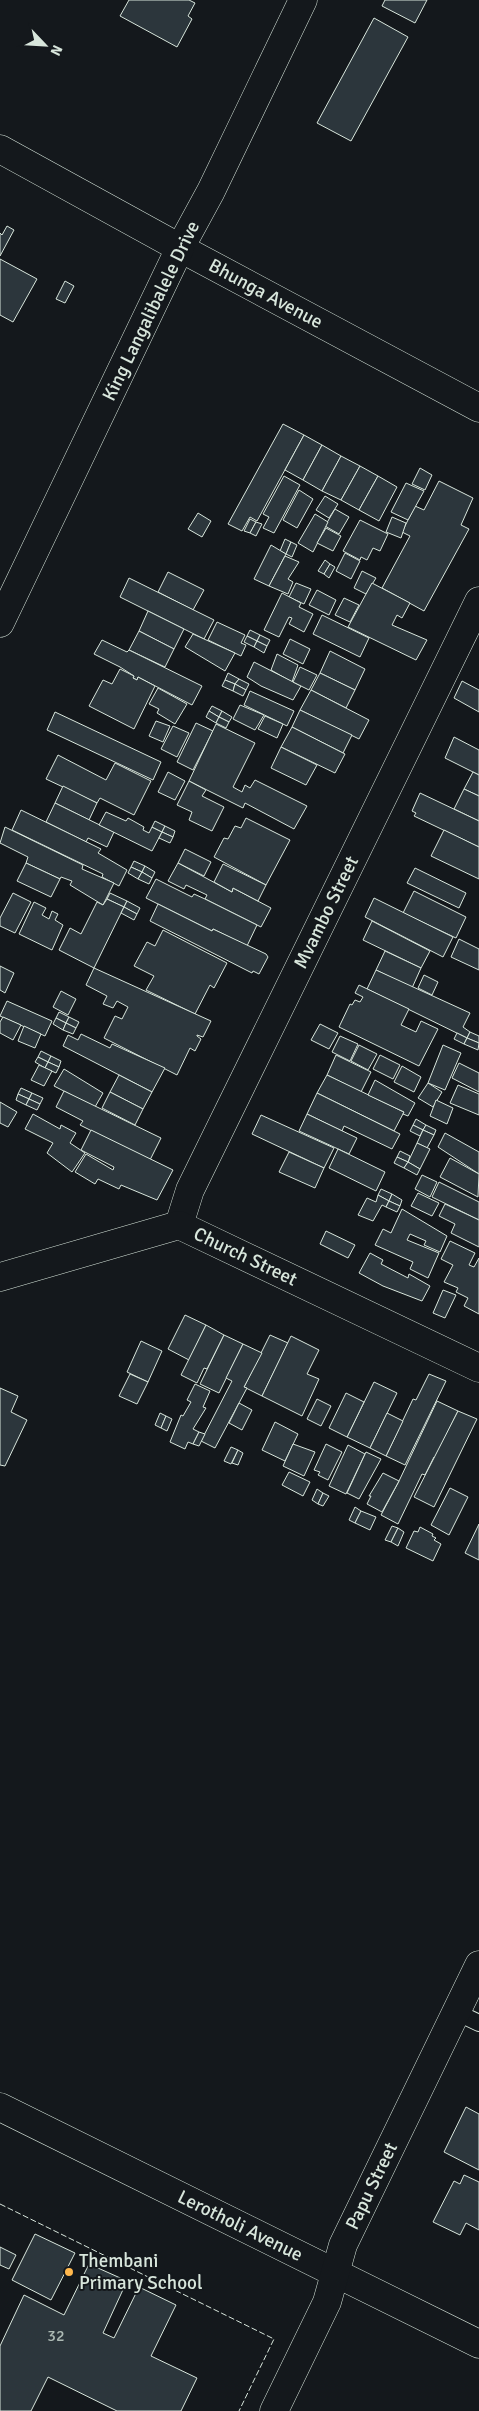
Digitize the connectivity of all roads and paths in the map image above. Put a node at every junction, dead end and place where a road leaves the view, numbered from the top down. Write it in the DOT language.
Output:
graph roads {
  1 [pos="303,0"];
  2 [pos="0,149"];
  3 [pos="180,248"];
  4 [pos="479,408"];
  5 [pos="479,602"];
  6 [pos="0,622"];
  7 [pos="179,1225"];
  8 [pos="0,1277"];
  9 [pos="479,1368"];
  10 [pos="479,1965"];
  11 [pos="468,2018"];
  12 [pos="0,2107"];
  13 [pos="335,2273"];
  14 [pos="479,2344"];
  15 [pos="274,2411"];
  1 -- 3 [label="street, King Langalibalele Drive"];
  2 -- 3 [label="street, Bhunga Avenue"];
  3 -- 4 [label="street, Bhunga Avenue"];
  3 -- 6 [label="street, King Langalibalele Drive"];
  5 -- 7 [label="street, Mvambo Street"];
  7 -- 8 [label="street, Church Street"];
  7 -- 9 [label="street, Church Street"];
  10 -- 11 [label="street, Papu Street"];
  11 -- 13 [label="street, Papu Street"];
  12 -- 13 [label="street, Lerotholi Avenue"];
  13 -- 14 [label="street, Lerotholi Avenue"];
  13 -- 15 [label="street, Papu Street"];
}
